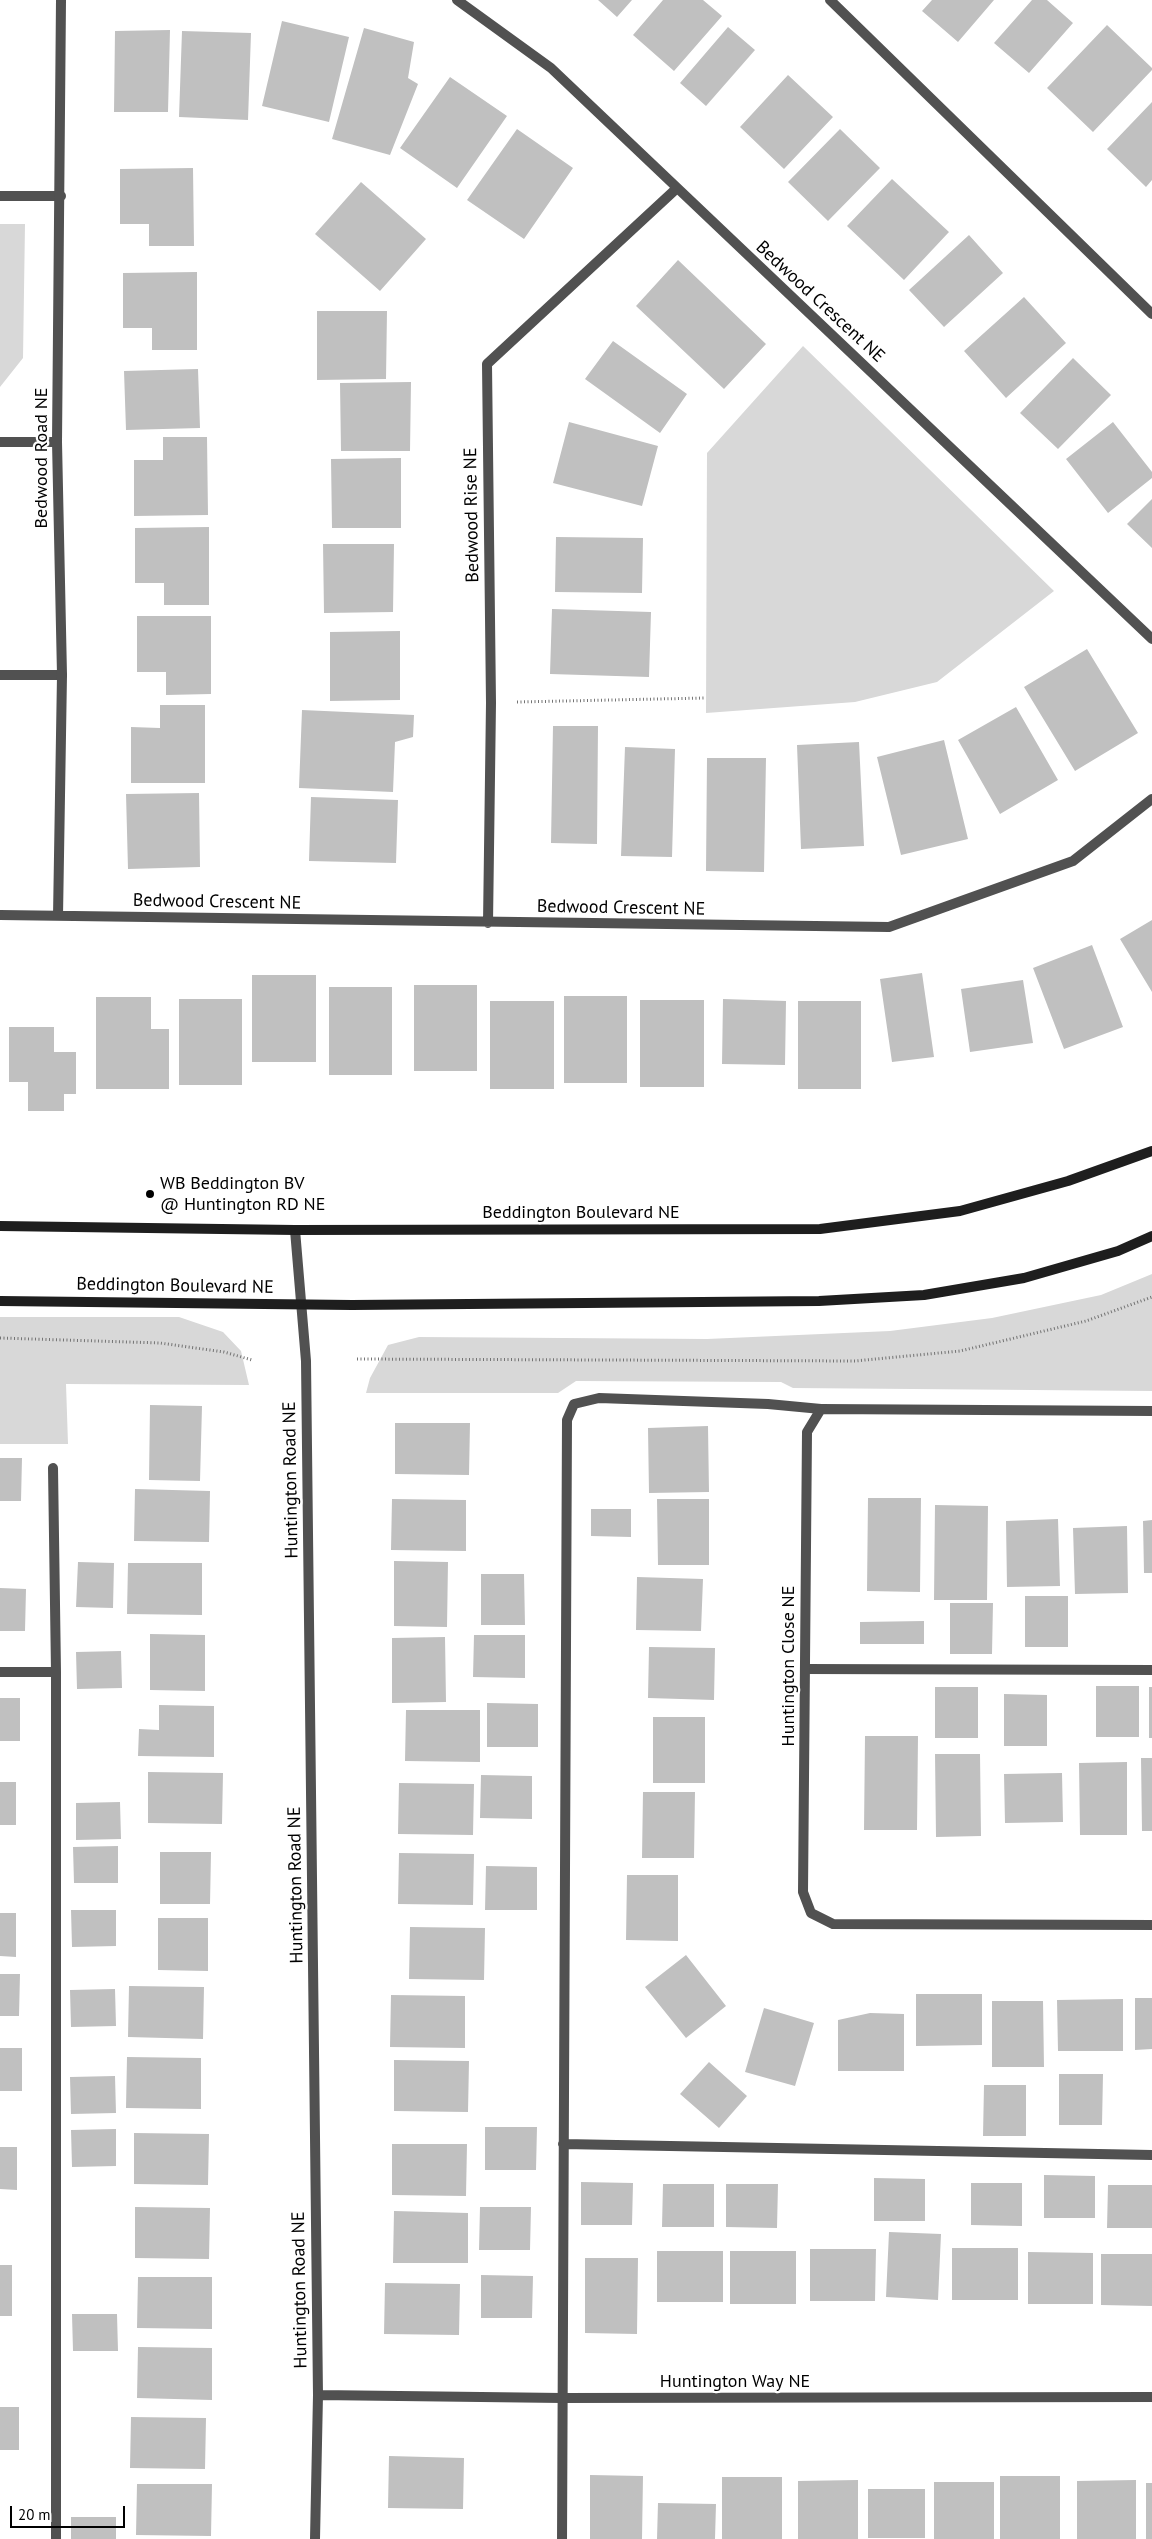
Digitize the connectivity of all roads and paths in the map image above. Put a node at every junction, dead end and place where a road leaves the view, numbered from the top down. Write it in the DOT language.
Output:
graph roads {
  1 [pos="61,0"];
  2 [pos="456,0"];
  3 [pos="830,0"];
  4 [pos="676,188"];
  5 [pos="0,196"];
  6 [pos="61,196"];
  7 [pos="1152,314"];
  8 [pos="0,442"];
  9 [pos="57,442"];
  10 [pos="1152,639"];
  11 [pos="0,675"];
  12 [pos="62,675"];
  13 [pos="705,698"];
  14 [pos="491,703"];
  15 [pos="1152,799"];
  16 [pos="0,915"];
  17 [pos="58,916"];
  18 [pos="488,923"];
  19 [pos="1152,1151"];
  20 [pos="0,1226"];
  21 [pos="295,1230"];
  22 [pos="1152,1236"];
  23 [pos="1152,1297"];
  24 [pos="0,1301"];
  25 [pos="301,1304"];
  26 [pos="0,1338"];
  27 [pos="357,1359"];
  28 [pos="252,1360"];
  29 [pos="820,1409"];
  30 [pos="1152,1411"];
  31 [pos="53,1468"];
  32 [pos="805,1669"];
  33 [pos="1152,1670"];
  34 [pos="0,1672"];
  35 [pos="56,1672"];
  36 [pos="1152,1925"];
  37 [pos="563,2144"];
  38 [pos="1152,2155"];
  39 [pos="318,2394"];
  40 [pos="1152,2397"];
  41 [pos="562,2398"];
  42 [pos="56,2539"];
  43 [pos="316,2539"];
  44 [pos="562,2539"];
  1 -- 6 [label="street, Bedwood Road NE"];
  2 -- 4 [label="street, Bedwood Crescent NE"];
  3 -- 7 [label="street"];
  4 -- 10 [label="street, Bedwood Crescent NE"];
  4 -- 14 [label="street, Bedwood Rise NE"];
  5 -- 6 [label="street"];
  6 -- 9 [label="street, Bedwood Road NE"];
  8 -- 9 [label="street"];
  9 -- 12 [label="street, Bedwood Road NE"];
  11 -- 12 [label="street"];
  12 -- 17 [label="street, Bedwood Road NE"];
  13 -- 14 [label="path"];
  14 -- 18 [label="street, Bedwood Rise NE"];
  15 -- 18 [label="street, Bedwood Crescent NE"];
  16 -- 17 [label="street, Bedwood Crescent NE"];
  17 -- 18 [label="street, Bedwood Crescent NE"];
  19 -- 21 [label="main road, Beddington Boulevard NE"];
  20 -- 21 [label="main road, Beddington Boulevard NE"];
  21 -- 25 [label="street, Huntington Road NE"];
  22 -- 25 [label="main road, Beddington Boulevard NE"];
  23 -- 27 [label="path"];
  24 -- 25 [label="main road, Beddington Boulevard NE"];
  25 -- 39 [label="street, Huntington Road NE"];
  26 -- 28 [label="path"];
  29 -- 30 [label="street"];
  29 -- 32 [label="street, Huntington Close NE"];
  29 -- 37 [label="street"];
  31 -- 35 [label="street"];
  32 -- 33 [label="street"];
  32 -- 36 [label="street, Huntington Close NE"];
  34 -- 35 [label="street"];
  35 -- 42 [label="street"];
  37 -- 38 [label="street"];
  37 -- 41 [label="street"];
  39 -- 41 [label="street, Huntington Way NE"];
  39 -- 43 [label="street, Huntington Road NE"];
  40 -- 41 [label="street, Huntington Way NE"];
  41 -- 44 [label="street"];
}
